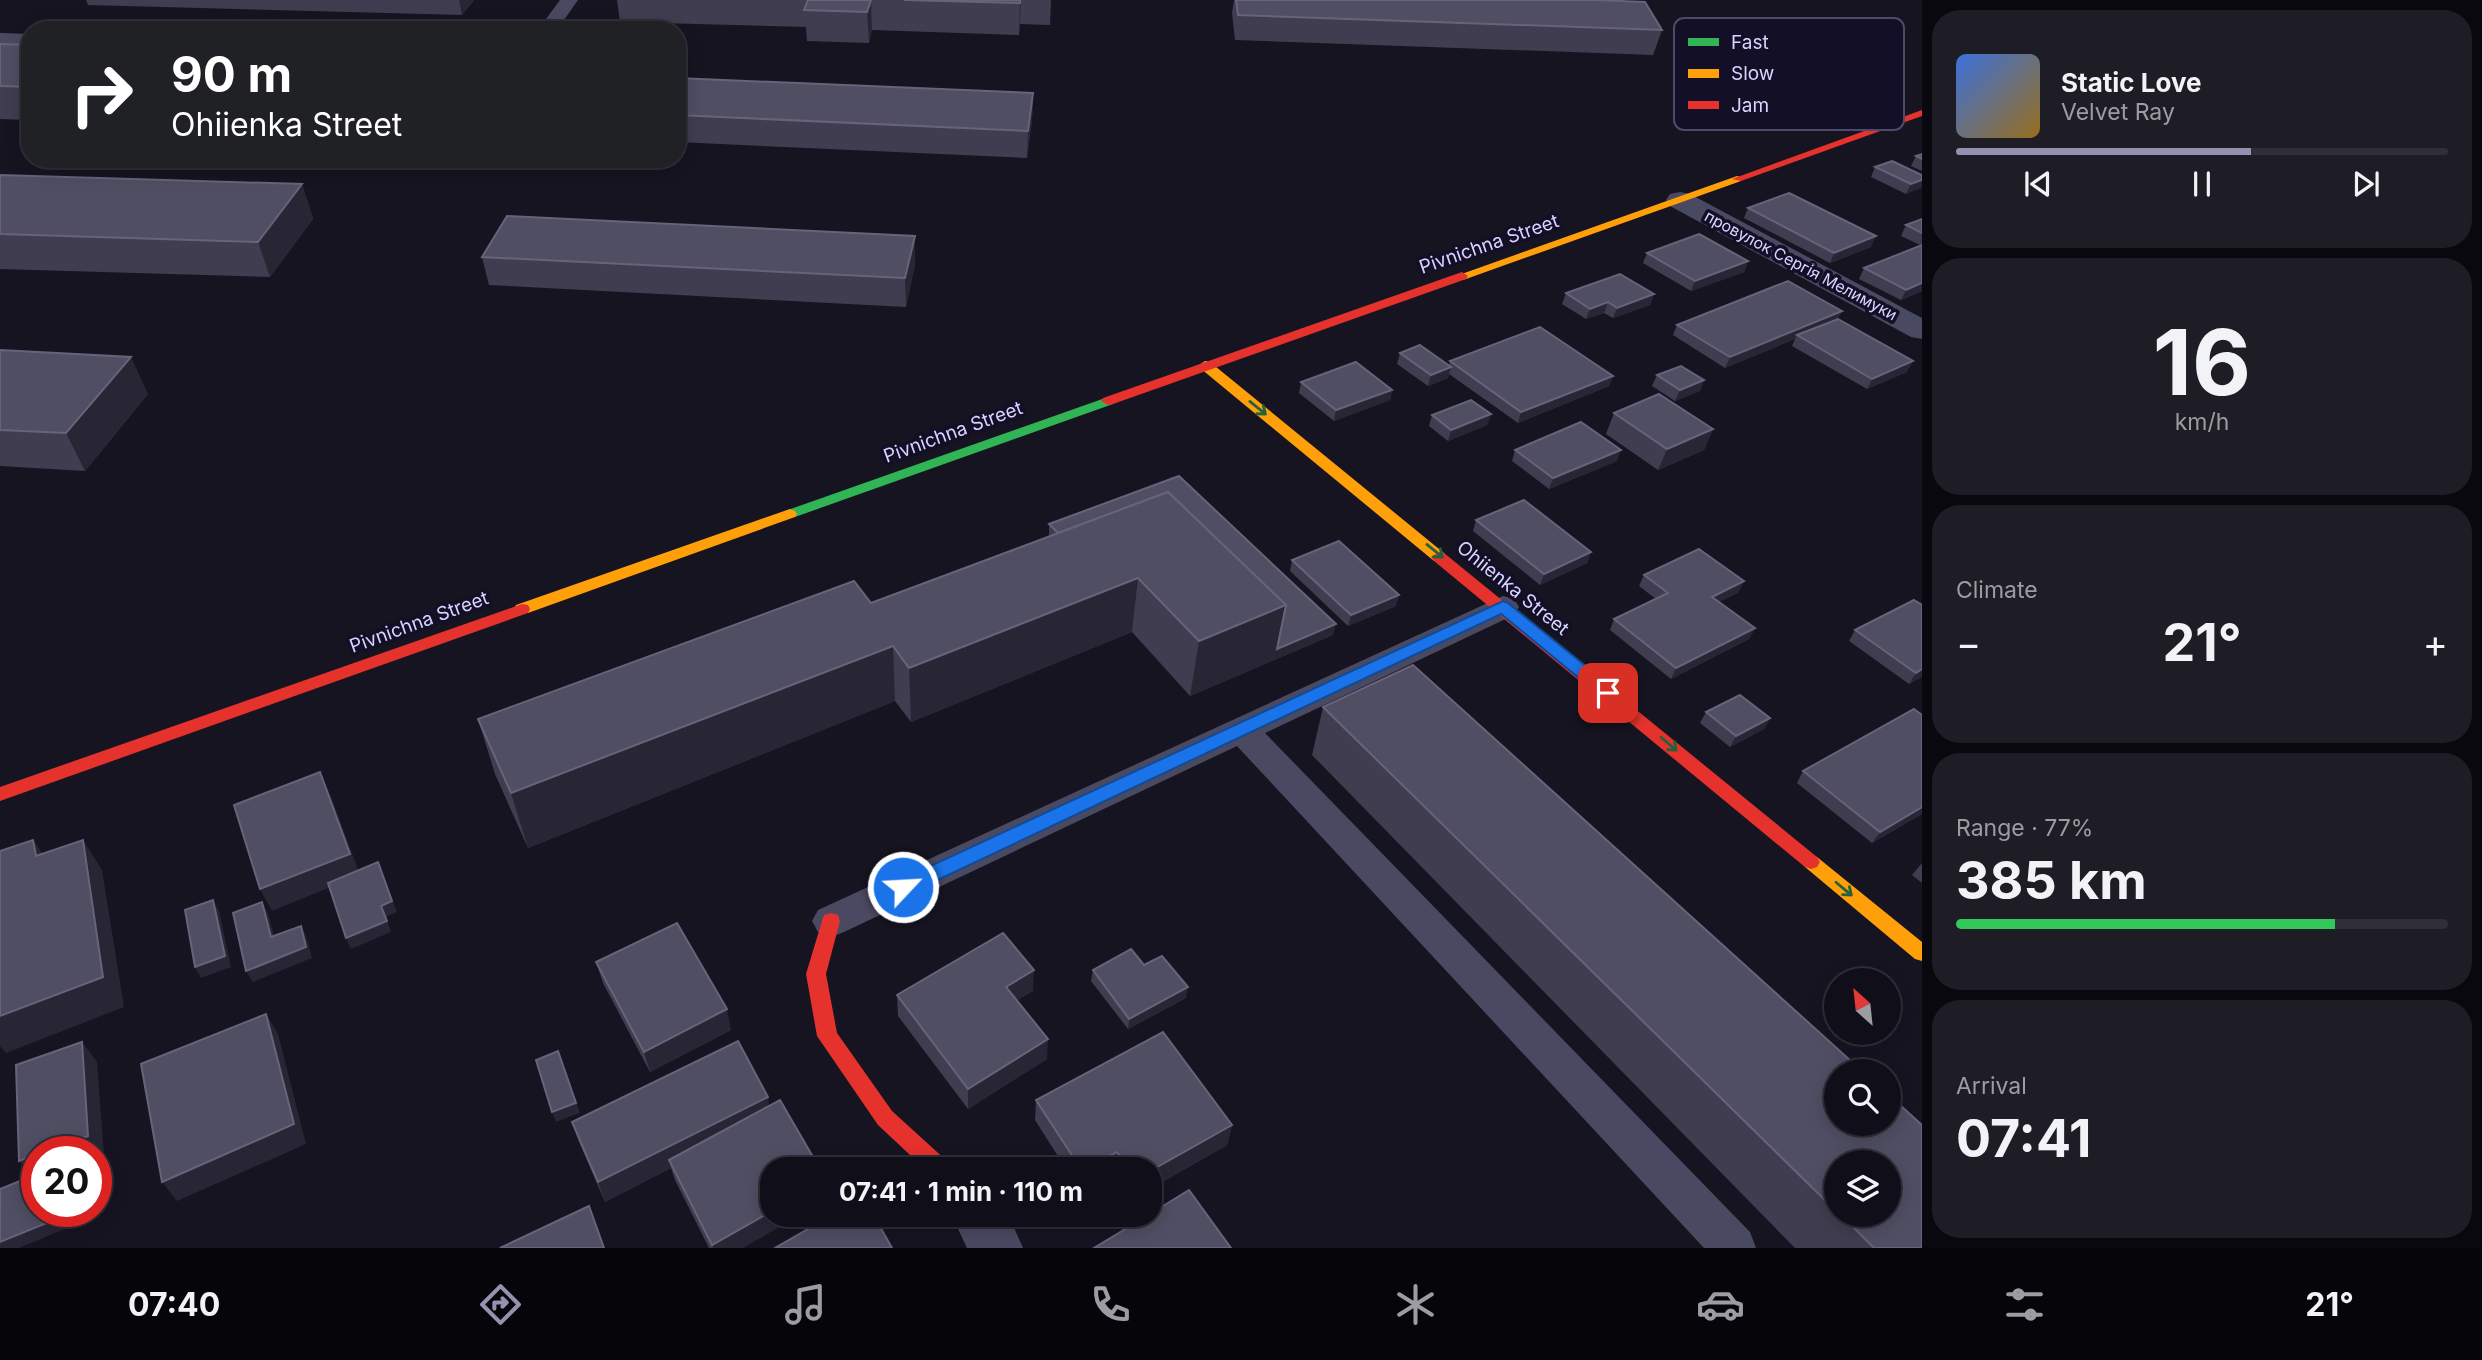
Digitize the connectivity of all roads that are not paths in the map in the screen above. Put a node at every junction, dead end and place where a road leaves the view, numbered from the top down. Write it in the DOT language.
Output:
graph roads {
  1 [pos="569,0"];
  2 [pos="554,21"];
  3 [pos="0,39"];
  4 [pos="21,40"];
  5 [pos="1922,113"];
  6 [pos="1904,119"];
  7 [pos="1875,130"];
  8 [pos="1680,200"];
  9 [pos="1922,330"];
  10 [pos="1205,365"];
  11 [pos="1503,607"];
  12 [pos="1241,729"];
  13 [pos="0,794"];
  14 [pos="831,921"];
  15 [pos="1922,953"];
  16 [pos="927,1157"];
  17 [pos="985,1227"];
  18 [pos="996,1248"];
  19 [pos="1734,1248"];
  1 -- 2 [label="lane"];
  3 -- 4 [label="lane"];
  5 -- 6 [label="main road, Pivnichna Street"];
  7 -- 8 [label="main road, Pivnichna Street"];
  8 -- 9 [label="street, провулок Сергія Мелимуки"];
  8 -- 10 [label="main road, Pivnichna Street"];
  10 -- 11 [label="main road, Ohiienka Street, one-way"];
  10 -- 13 [label="main road, Pivnichna Street"];
  11 -- 12 [label="lane"];
  11 -- 15 [label="main road, Ohiienka Street, one-way"];
  12 -- 14 [label="lane"];
  12 -- 19 [label="lane"];
  14 -- 16 [label="main road"];
  17 -- 18 [label="street"];
}
